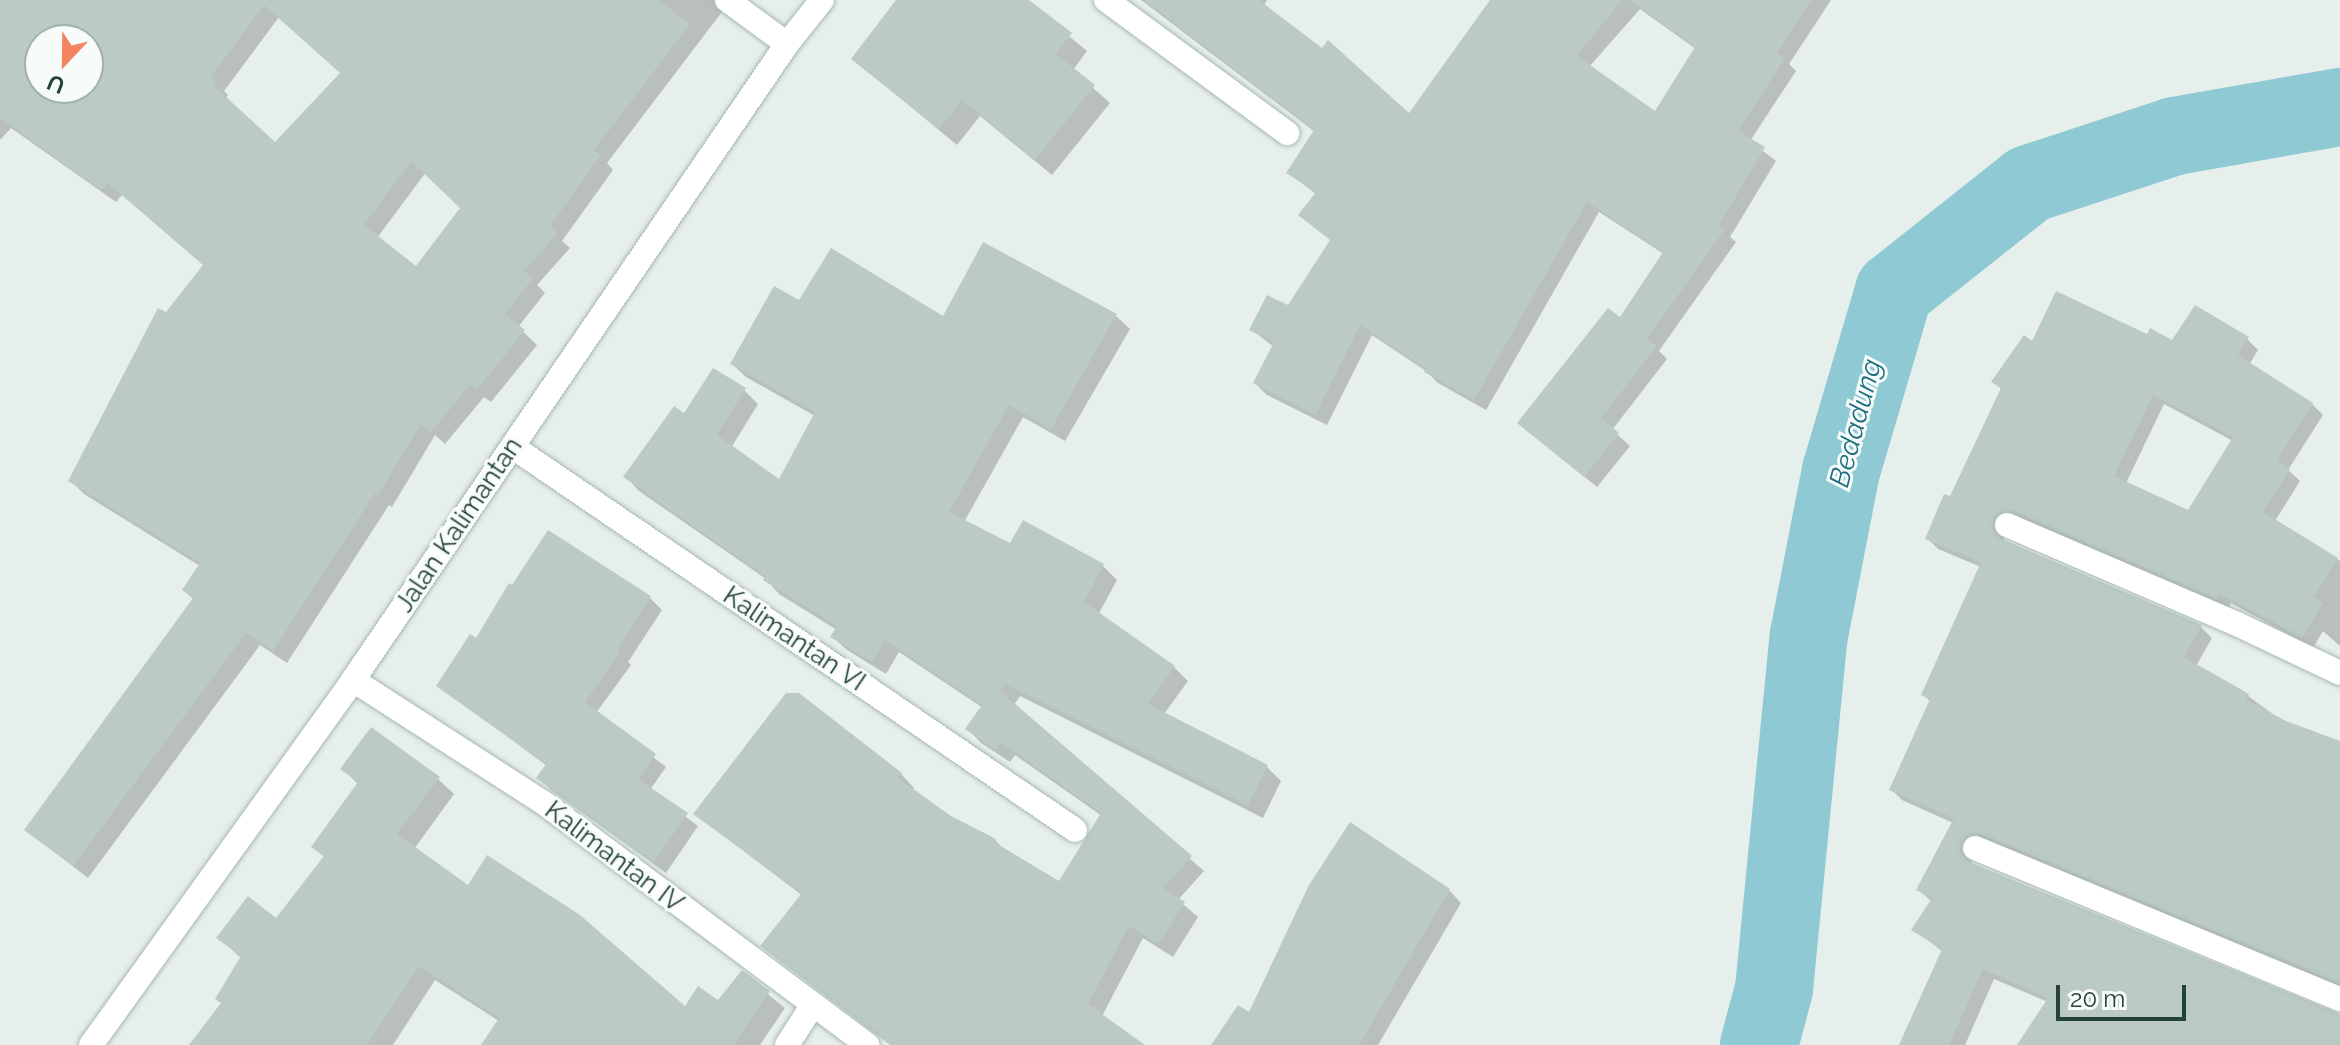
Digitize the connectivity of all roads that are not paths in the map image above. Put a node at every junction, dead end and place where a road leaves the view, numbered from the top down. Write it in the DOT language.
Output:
graph roads {
  1 [pos="727,0"];
  2 [pos="822,0"];
  3 [pos="1106,0"];
  4 [pos="787,44"];
  5 [pos="1287,133"];
  6 [pos="513,447"];
  7 [pos="2007,525"];
  8 [pos="2340,673"];
  9 [pos="353,680"];
  10 [pos="1075,830"];
  11 [pos="1975,848"];
  12 [pos="2340,999"];
  13 [pos="812,1006"];
  14 [pos="91,1045"];
  15 [pos="787,1045"];
  16 [pos="867,1045"];
  1 -- 4 [label="street"];
  2 -- 4 [label="street, Jalan Kalimantan"];
  3 -- 5 [label="street"];
  4 -- 6 [label="street, Jalan Kalimantan"];
  6 -- 9 [label="street, Jalan Kalimantan"];
  6 -- 10 [label="street, Kalimantan VI"];
  7 -- 8 [label="street"];
  9 -- 13 [label="street, Kalimantan IV"];
  9 -- 14 [label="street, Jalan Kalimantan"];
  11 -- 12 [label="street"];
  13 -- 15 [label="street"];
  13 -- 16 [label="street, Kalimantan IV"];
}
